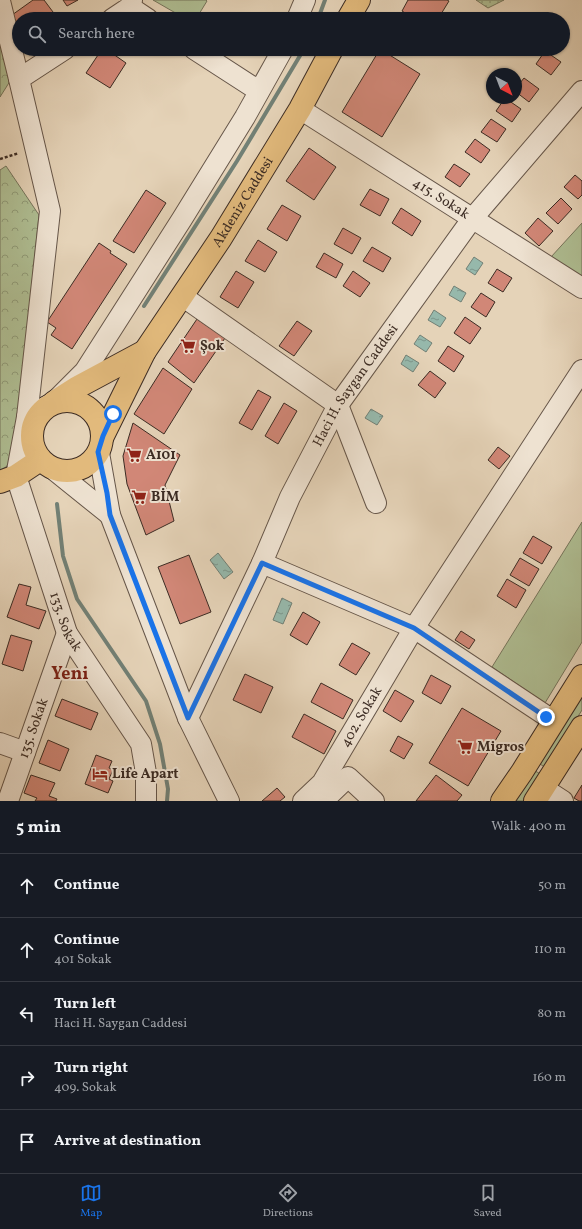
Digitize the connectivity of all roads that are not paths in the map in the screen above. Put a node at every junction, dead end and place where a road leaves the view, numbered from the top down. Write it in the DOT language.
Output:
graph roads {
  1 [pos="359,0"];
  2 [pos="0,1"];
  3 [pos="131,4"];
  4 [pos="121,12"];
  5 [pos="140,12"];
  6 [pos="352,12"];
  7 [pos="12,50"];
  8 [pos="13,56"];
  9 [pos="54,56"];
  10 [pos="205,56"];
  11 [pos="279,56"];
  12 [pos="328,56"];
  13 [pos="19,79"];
  14 [pos="259,91"];
  15 [pos="582,91"];
  16 [pos="300,110"];
  17 [pos="472,219"];
  18 [pos="582,288"];
  19 [pos="182,296"];
  20 [pos="145,351"];
  21 [pos="582,370"];
  22 [pos="54,402"];
  23 [pos="338,405"];
  24 [pos="27,417"];
  25 [pos="101,444"];
  26 [pos="47,465"];
  27 [pos="8,479"];
  28 [pos="376,504"];
  29 [pos="110,515"];
  30 [pos="262,563"];
  31 [pos="414,628"];
  32 [pos="67,633"];
  33 [pos="582,676"];
  34 [pos="188,718"];
  35 [pos="554,722"];
  36 [pos="582,727"];
  37 [pos="0,743"];
  38 [pos="26,752"];
  39 [pos="539,794"];
  40 [pos="330,799"];
  41 [pos="8,801"];
  42 [pos="146,801"];
  43 [pos="229,801"];
  44 [pos="303,801"];
  45 [pos="374,801"];
  46 [pos="502,801"];
  47 [pos="563,801"];
  1 -- 6 [label="main road"];
  2 -- 7 [label="street"];
  3 -- 4 [label="street"];
  3 -- 5 [label="street"];
  8 -- 13 [label="street"];
  9 -- 13 [label="street"];
  10 -- 14 [label="street"];
  11 -- 14 [label="street"];
  12 -- 16 [label="main road, Akdeniz Caddesi"];
  13 -- 24 [label="street"];
  14 -- 22 [label="street"];
  15 -- 17 [label="street, Haci H. Saygan Caddesi"];
  16 -- 17 [label="street, 415. Sokak"];
  16 -- 19 [label="main road, Akdeniz Caddesi"];
  17 -- 18 [label="street, 415. Sokak"];
  17 -- 23 [label="street, Haci H. Saygan Caddesi"];
  19 -- 20 [label="main road, Akdeniz Caddesi"];
  19 -- 23 [label="street"];
  20 -- 22 [label="main road"];
  20 -- 25 [label="main road, Akdeniz Caddesi"];
  21 -- 31 [label="street, 402. Sokak"];
  22 -- 24 [label="street"];
  22 -- 25 [label="main road"];
  22 -- 26 [label="main road"];
  23 -- 28 [label="street"];
  23 -- 30 [label="street, Haci H. Saygan Caddesi"];
  24 -- 27 [label="street"];
  25 -- 26 [label="main road"];
  25 -- 29 [label="street"];
  26 -- 27 [label="main road"];
  26 -- 29 [label="street"];
  27 -- 32 [label="street, 133. Sokak"];
  29 -- 34 [label="street"];
  30 -- 31 [label="street"];
  30 -- 34 [label="street, Haci H. Saygan Caddesi"];
  31 -- 35 [label="street"];
  31 -- 44 [label="street, 402. Sokak"];
  32 -- 38 [label="street, 135. Sokak"];
  32 -- 42 [label="street, 133. Sokak"];
  33 -- 35 [label="main road"];
  34 -- 43 [label="street"];
  35 -- 46 [label="main road"];
  36 -- 39 [label="main road"];
  37 -- 38 [label="street"];
  38 -- 41 [label="street, 135. Sokak"];
  39 -- 47 [label="street"];
  40 -- 45 [label="street"];
}
